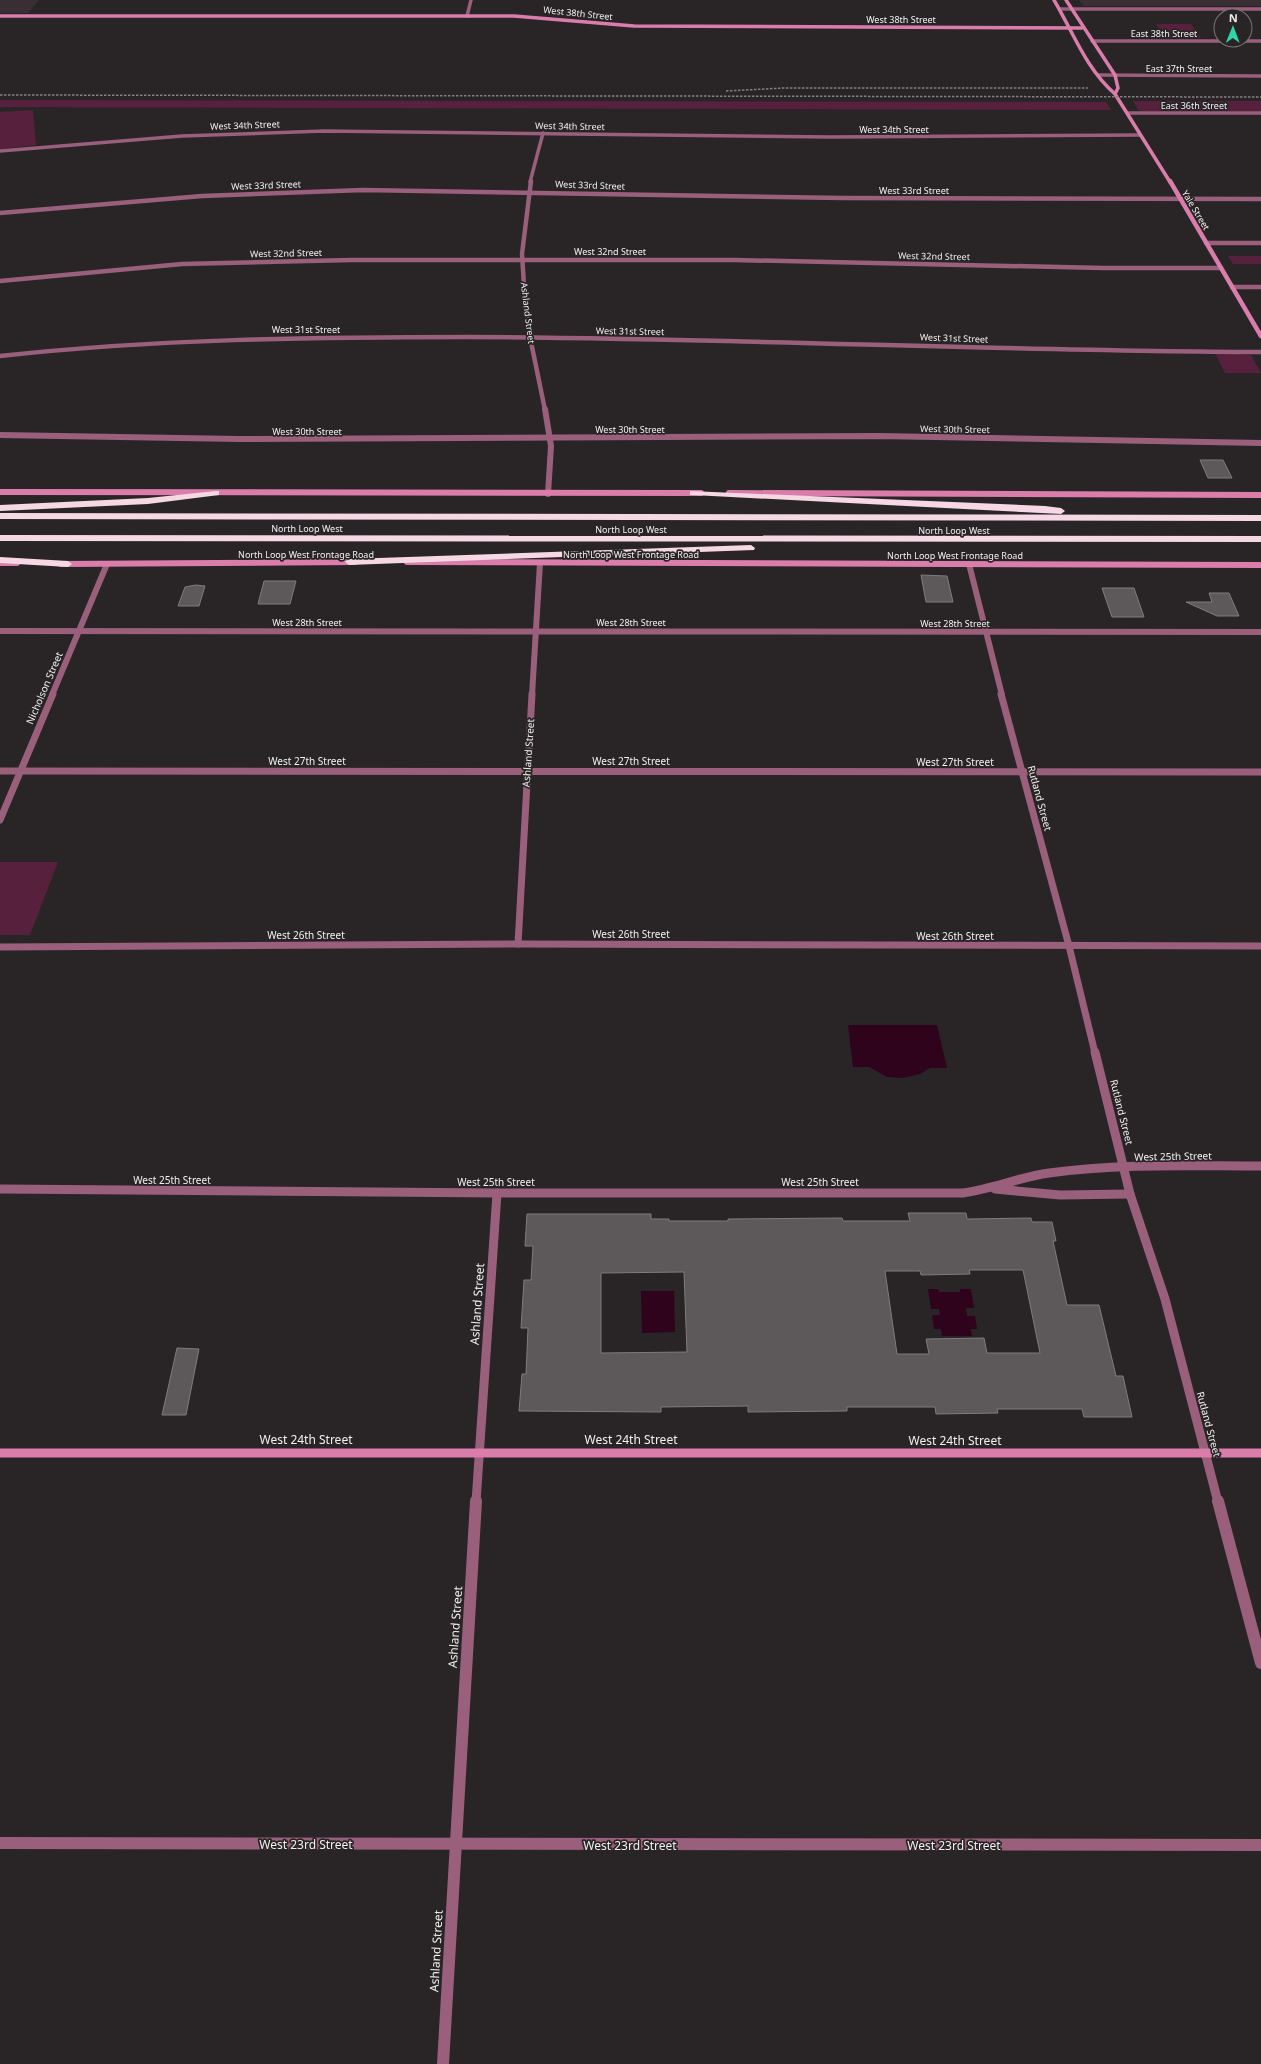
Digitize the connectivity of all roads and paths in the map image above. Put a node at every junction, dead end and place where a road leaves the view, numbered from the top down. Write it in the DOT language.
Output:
graph roads {
  1 [pos="471,0"];
  2 [pos="1054,0"];
  3 [pos="1066,0"];
  4 [pos="1060,9"];
  5 [pos="1072,9"];
  6 [pos="1261,10"];
  7 [pos="0,16"];
  8 [pos="468,16"];
  9 [pos="1070,27"];
  10 [pos="1082,28"];
  11 [pos="1092,41"];
  12 [pos="1261,41"];
  13 [pos="1088,61"];
  14 [pos="1094,61"];
  15 [pos="1099,61"];
  16 [pos="1105,61"];
  17 [pos="1098,75"];
  18 [pos="1115,76"];
  19 [pos="1261,76"];
  20 [pos="1115,94"];
  21 [pos="1127,113"];
  22 [pos="1261,113"];
  23 [pos="543,133"];
  24 [pos="1140,135"];
  25 [pos="0,151"];
  26 [pos="528,191"];
  27 [pos="1181,199"];
  28 [pos="1261,199"];
  29 [pos="0,213"];
  30 [pos="1206,243"];
  31 [pos="1261,243"];
  32 [pos="522,258"];
  33 [pos="1221,268"];
  34 [pos="0,280"];
  35 [pos="1232,287"];
  36 [pos="1261,287"];
  37 [pos="1261,336"];
  38 [pos="530,337"];
  39 [pos="1261,352"];
  40 [pos="0,356"];
  41 [pos="0,435"];
  42 [pos="550,437"];
  43 [pos="1261,443"];
  44 [pos="0,492"];
  45 [pos="216,493"];
  46 [pos="693,493"];
  47 [pos="548,494"];
  48 [pos="1261,494"];
  49 [pos="0,508"];
  50 [pos="0,516"];
  51 [pos="1104,518"];
  52 [pos="1261,518"];
  53 [pos="0,538"];
  54 [pos="1261,539"];
  55 [pos="939,540"];
  56 [pos="0,560"];
  57 [pos="349,562"];
  58 [pos="0,563"];
  59 [pos="540,563"];
  60 [pos="68,564"];
  61 [pos="107,564"];
  62 [pos="969,564"];
  63 [pos="1261,565"];
  64 [pos="0,631"];
  65 [pos="78,631"];
  66 [pos="536,631"];
  67 [pos="986,632"];
  68 [pos="1261,632"];
  69 [pos="0,771"];
  70 [pos="20,771"];
  71 [pos="527,771"];
  72 [pos="1022,772"];
  73 [pos="1261,772"];
  74 [pos="0,820"];
  75 [pos="518,944"];
  76 [pos="1069,946"];
  77 [pos="1261,946"];
  78 [pos="0,947"];
  79 [pos="1261,1166"];
  80 [pos="1124,1168"];
  81 [pos="992,1188"];
  82 [pos="0,1189"];
  83 [pos="497,1193"];
  84 [pos="1130,1194"];
  85 [pos="481,1452"];
  86 [pos="0,1453"];
  87 [pos="1205,1453"];
  88 [pos="1261,1453"];
  89 [pos="1261,1663"];
  90 [pos="0,1843"];
  91 [pos="454,1845"];
  92 [pos="1261,1845"];
  93 [pos="443,2064"];
  1 -- 8 [label="street"];
  2 -- 4 [label="main road, Yale Street"];
  3 -- 5 [label="main road"];
  4 -- 5 [label="street"];
  4 -- 9 [label="main road, Yale Street"];
  5 -- 6 [label="street"];
  5 -- 10 [label="main road"];
  7 -- 8 [label="main road, West 38th Street"];
  8 -- 9 [label="main road, West 38th Street"];
  9 -- 10 [label="main road, West 38th Street"];
  9 -- 13 [label="main road, Yale Street"];
  10 -- 11 [label="main road"];
  11 -- 12 [label="street, East 38th Street"];
  11 -- 16 [label="main road"];
  13 -- 14 [label="main road"];
  13 -- 17 [label="main road, Yale Street"];
  15 -- 16 [label="main road"];
  16 -- 18 [label="main road"];
  17 -- 18 [label="street, East 37th Street"];
  17 -- 20 [label="main road, Yale Street"];
  18 -- 19 [label="street, East 37th Street"];
  18 -- 20 [label="main road"];
  20 -- 21 [label="main road, Yale Street"];
  21 -- 22 [label="street, East 36th Street"];
  21 -- 24 [label="main road, Yale Street"];
  23 -- 24 [label="street, West 34th Street"];
  23 -- 25 [label="street, West 34th Street"];
  23 -- 26 [label="street, Ashland Street"];
  24 -- 27 [label="main road, Yale Street"];
  26 -- 27 [label="street, West 33rd Street"];
  26 -- 29 [label="street, West 33rd Street"];
  26 -- 32 [label="street, Ashland Street"];
  27 -- 28 [label="street, West 33rd Street"];
  27 -- 30 [label="main road, Yale Street"];
  30 -- 31 [label="street"];
  30 -- 33 [label="main road, Yale Street"];
  32 -- 33 [label="street, West 32nd Street"];
  32 -- 34 [label="street, West 32nd Street"];
  32 -- 38 [label="street, Ashland Street"];
  33 -- 35 [label="main road, Yale Street"];
  35 -- 36 [label="street"];
  35 -- 37 [label="main road, Yale Street"];
  38 -- 39 [label="street, West 31st Street"];
  38 -- 40 [label="street, West 31st Street"];
  38 -- 42 [label="street, Ashland Street"];
  41 -- 42 [label="street, West 30th Street"];
  42 -- 43 [label="street, West 30th Street"];
  42 -- 47 [label="street, Ashland Street"];
  44 -- 45 [label="main road"];
  45 -- 47 [label="main road"];
  45 -- 49 [label="highway"];
  46 -- 47 [label="main road"];
  46 -- 48 [label="main road"];
  46 -- 51 [label="highway"];
  50 -- 51 [label="highway, North Loop West"];
  51 -- 52 [label="highway, North Loop West"];
  53 -- 55 [label="highway, North Loop West"];
  54 -- 55 [label="highway, North Loop West"];
  55 -- 57 [label="highway"];
  56 -- 60 [label="highway"];
  57 -- 59 [label="main road, North Loop West Frontage Road"];
  57 -- 61 [label="main road, North Loop West Frontage Road"];
  58 -- 60 [label="main road, North Loop West Frontage Road"];
  59 -- 62 [label="main road, North Loop West Frontage Road"];
  59 -- 66 [label="street, Ashland Street"];
  60 -- 61 [label="main road, North Loop West Frontage Road"];
  61 -- 65 [label="street, Nicholson Street"];
  62 -- 63 [label="main road, North Loop West Frontage Road"];
  62 -- 67 [label="street, Rutland Street"];
  64 -- 65 [label="street, West 28th Street"];
  65 -- 66 [label="street, West 28th Street"];
  65 -- 70 [label="street, Nicholson Street"];
  66 -- 67 [label="street, West 28th Street"];
  66 -- 71 [label="street, Ashland Street"];
  67 -- 68 [label="street, West 28th Street"];
  67 -- 72 [label="street, Rutland Street"];
  69 -- 70 [label="street, West 27th Street"];
  70 -- 71 [label="street, West 27th Street"];
  70 -- 74 [label="street, Nicholson Street"];
  71 -- 72 [label="street, West 27th Street"];
  71 -- 75 [label="street, Ashland Street"];
  72 -- 73 [label="street, West 27th Street"];
  72 -- 76 [label="street, Rutland Street"];
  75 -- 76 [label="street, West 26th Street"];
  75 -- 78 [label="street, West 26th Street"];
  76 -- 77 [label="street, West 26th Street"];
  76 -- 80 [label="street, Rutland Street"];
  79 -- 80 [label="street, West 25th Street"];
  80 -- 81 [label="street, West 25th Street"];
  80 -- 84 [label="street, Rutland Street"];
  81 -- 83 [label="street, West 25th Street"];
  81 -- 84 [label="street, West 25th Street"];
  82 -- 83 [label="street, West 25th Street"];
  83 -- 85 [label="street, Ashland Street"];
  84 -- 87 [label="street, Rutland Street"];
  85 -- 86 [label="main road, West 24th Street"];
  85 -- 87 [label="main road, West 24th Street"];
  85 -- 91 [label="street, Ashland Street"];
  87 -- 88 [label="main road, West 24th Street"];
  87 -- 89 [label="street, Rutland Street"];
  90 -- 91 [label="street, West 23rd Street"];
  91 -- 92 [label="street, West 23rd Street"];
  91 -- 93 [label="street, Ashland Street"];
}
